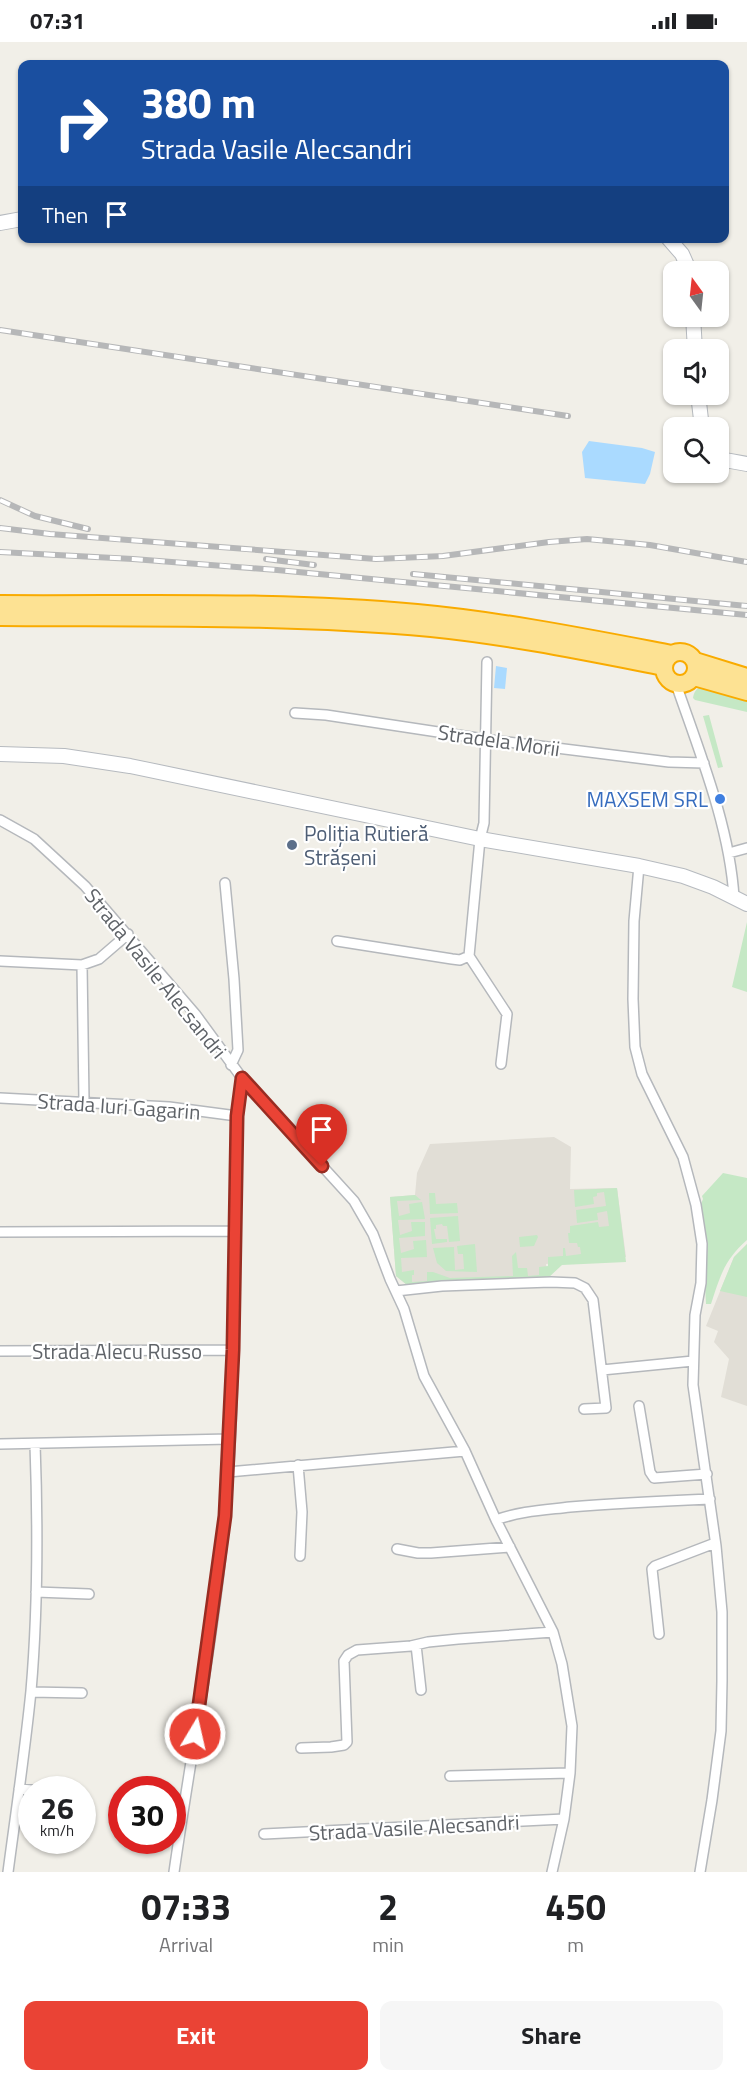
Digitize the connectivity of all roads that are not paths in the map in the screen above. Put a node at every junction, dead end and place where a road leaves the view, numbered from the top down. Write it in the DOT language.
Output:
graph roads {
  1 [pos="18,220"];
  2 [pos="0,223"];
  3 [pos="672,243"];
  4 [pos="685,261"];
  5 [pos="729,461"];
  6 [pos="747,464"];
  7 [pos="0,604"];
  8 [pos="0,617"];
  9 [pos="668,661"];
  10 [pos="487,662"];
  11 [pos="695,669"];
  12 [pos="747,677"];
  13 [pos="676,684"];
  14 [pos="747,692"];
  15 [pos="295,713"];
  16 [pos="484,739"];
  17 [pos="0,754"];
  18 [pos="704,763"];
  19 [pos="0,820"];
  20 [pos="480,839"];
  21 [pos="747,848"];
  22 [pos="729,853"];
  23 [pos="639,866"];
  24 [pos="225,884"];
  25 [pos="734,898"];
  26 [pos="747,904"];
  27 [pos="128,934"];
  28 [pos="337,941"];
  29 [pos="469,956"];
  30 [pos="0,961"];
  31 [pos="82,965"];
  32 [pos="501,1064"];
  33 [pos="231,1065"];
  34 [pos="242,1078"];
  35 [pos="0,1098"];
  36 [pos="84,1101"];
  37 [pos="237,1116"];
  38 [pos="234,1231"];
  39 [pos="0,1232"];
  40 [pos="396,1291"];
  41 [pos="233,1350"];
  42 [pos="0,1351"];
  43 [pos="693,1361"];
  44 [pos="602,1370"];
  45 [pos="639,1406"];
  46 [pos="584,1409"];
  47 [pos="230,1439"];
  48 [pos="0,1444"];
  49 [pos="35,1444"];
  50 [pos="465,1450"];
  51 [pos="298,1465"];
  52 [pos="228,1473"];
  53 [pos="706,1474"];
  54 [pos="710,1499"];
  55 [pos="496,1520"];
  56 [pos="715,1543"];
  57 [pos="510,1547"];
  58 [pos="397,1549"];
  59 [pos="300,1556"];
  60 [pos="36,1592"];
  61 [pos="89,1594"];
  62 [pos="553,1632"];
  63 [pos="659,1635"];
  64 [pos="416,1645"];
  65 [pos="420,1690"];
  66 [pos="31,1692"];
  67 [pos="82,1693"];
  68 [pos="301,1748"];
  69 [pos="570,1773"];
  70 [pos="21,1776"];
  71 [pos="450,1776"];
  72 [pos="18,1797"];
  73 [pos="564,1819"];
  74 [pos="264,1834"];
  75 [pos="8,1872"];
  76 [pos="174,1872"];
  77 [pos="552,1872"];
  78 [pos="700,1872"];
  1 -- 2 [label="street"];
  3 -- 4 [label="street"];
  5 -- 6 [label="street"];
  7 -- 9 [label="highway"];
  8 -- 9 [label="highway"];
  9 -- 11 [label="highway"];
  9 -- 13 [label="highway"];
  10 -- 16 [label="street"];
  11 -- 12 [label="highway"];
  11 -- 13 [label="highway"];
  11 -- 14 [label="highway"];
  13 -- 18 [label="street"];
  15 -- 16 [label="street, Stradela Morii"];
  16 -- 18 [label="street, Stradela Morii"];
  16 -- 20 [label="street"];
  17 -- 20 [label="street"];
  18 -- 22 [label="street"];
  19 -- 27 [label="street, Strada Vasile Alecsandri"];
  20 -- 23 [label="street"];
  20 -- 29 [label="street"];
  21 -- 22 [label="street"];
  22 -- 25 [label="street"];
  23 -- 25 [label="street"];
  23 -- 43 [label="street"];
  24 -- 33 [label="street"];
  25 -- 26 [label="street"];
  27 -- 31 [label="street"];
  27 -- 33 [label="street, Strada Vasile Alecsandri"];
  28 -- 29 [label="street"];
  29 -- 32 [label="street"];
  30 -- 31 [label="street"];
  31 -- 36 [label="street"];
  33 -- 34 [label="street, Strada Vasile Alecsandri"];
  34 -- 37 [label="street"];
  34 -- 40 [label="street, Strada Vasile Alecsandri"];
  35 -- 36 [label="street, Strada Iuri Gagarin"];
  36 -- 37 [label="street, Strada Iuri Gagarin"];
  37 -- 38 [label="street"];
  38 -- 39 [label="street"];
  38 -- 41 [label="street"];
  40 -- 44 [label="street"];
  40 -- 50 [label="street, Strada Vasile Alecsandri"];
  41 -- 42 [label="street, Strada Alecu Russo"];
  41 -- 47 [label="street"];
  43 -- 44 [label="street"];
  43 -- 53 [label="street"];
  44 -- 46 [label="street"];
  45 -- 53 [label="street"];
  47 -- 49 [label="street"];
  47 -- 52 [label="street"];
  48 -- 49 [label="street"];
  49 -- 60 [label="street"];
  50 -- 51 [label="street"];
  50 -- 55 [label="street, Strada Vasile Alecsandri"];
  51 -- 52 [label="street"];
  51 -- 59 [label="street"];
  52 -- 76 [label="street"];
  53 -- 54 [label="street"];
  54 -- 55 [label="street"];
  54 -- 56 [label="street"];
  55 -- 57 [label="street, Strada Vasile Alecsandri"];
  56 -- 63 [label="street"];
  56 -- 78 [label="street"];
  57 -- 58 [label="street"];
  57 -- 62 [label="street, Strada Vasile Alecsandri"];
  60 -- 61 [label="street"];
  60 -- 66 [label="street"];
  62 -- 64 [label="street"];
  62 -- 69 [label="street, Strada Vasile Alecsandri"];
  64 -- 65 [label="street"];
  64 -- 68 [label="street"];
  66 -- 67 [label="street"];
  66 -- 70 [label="street"];
  69 -- 71 [label="street"];
  69 -- 73 [label="street, Strada Vasile Alecsandri"];
  72 -- 75 [label="street"];
  73 -- 74 [label="street, Strada Vasile Alecsandri"];
  73 -- 77 [label="street, Strada Vasile Alecsandri"];
}
